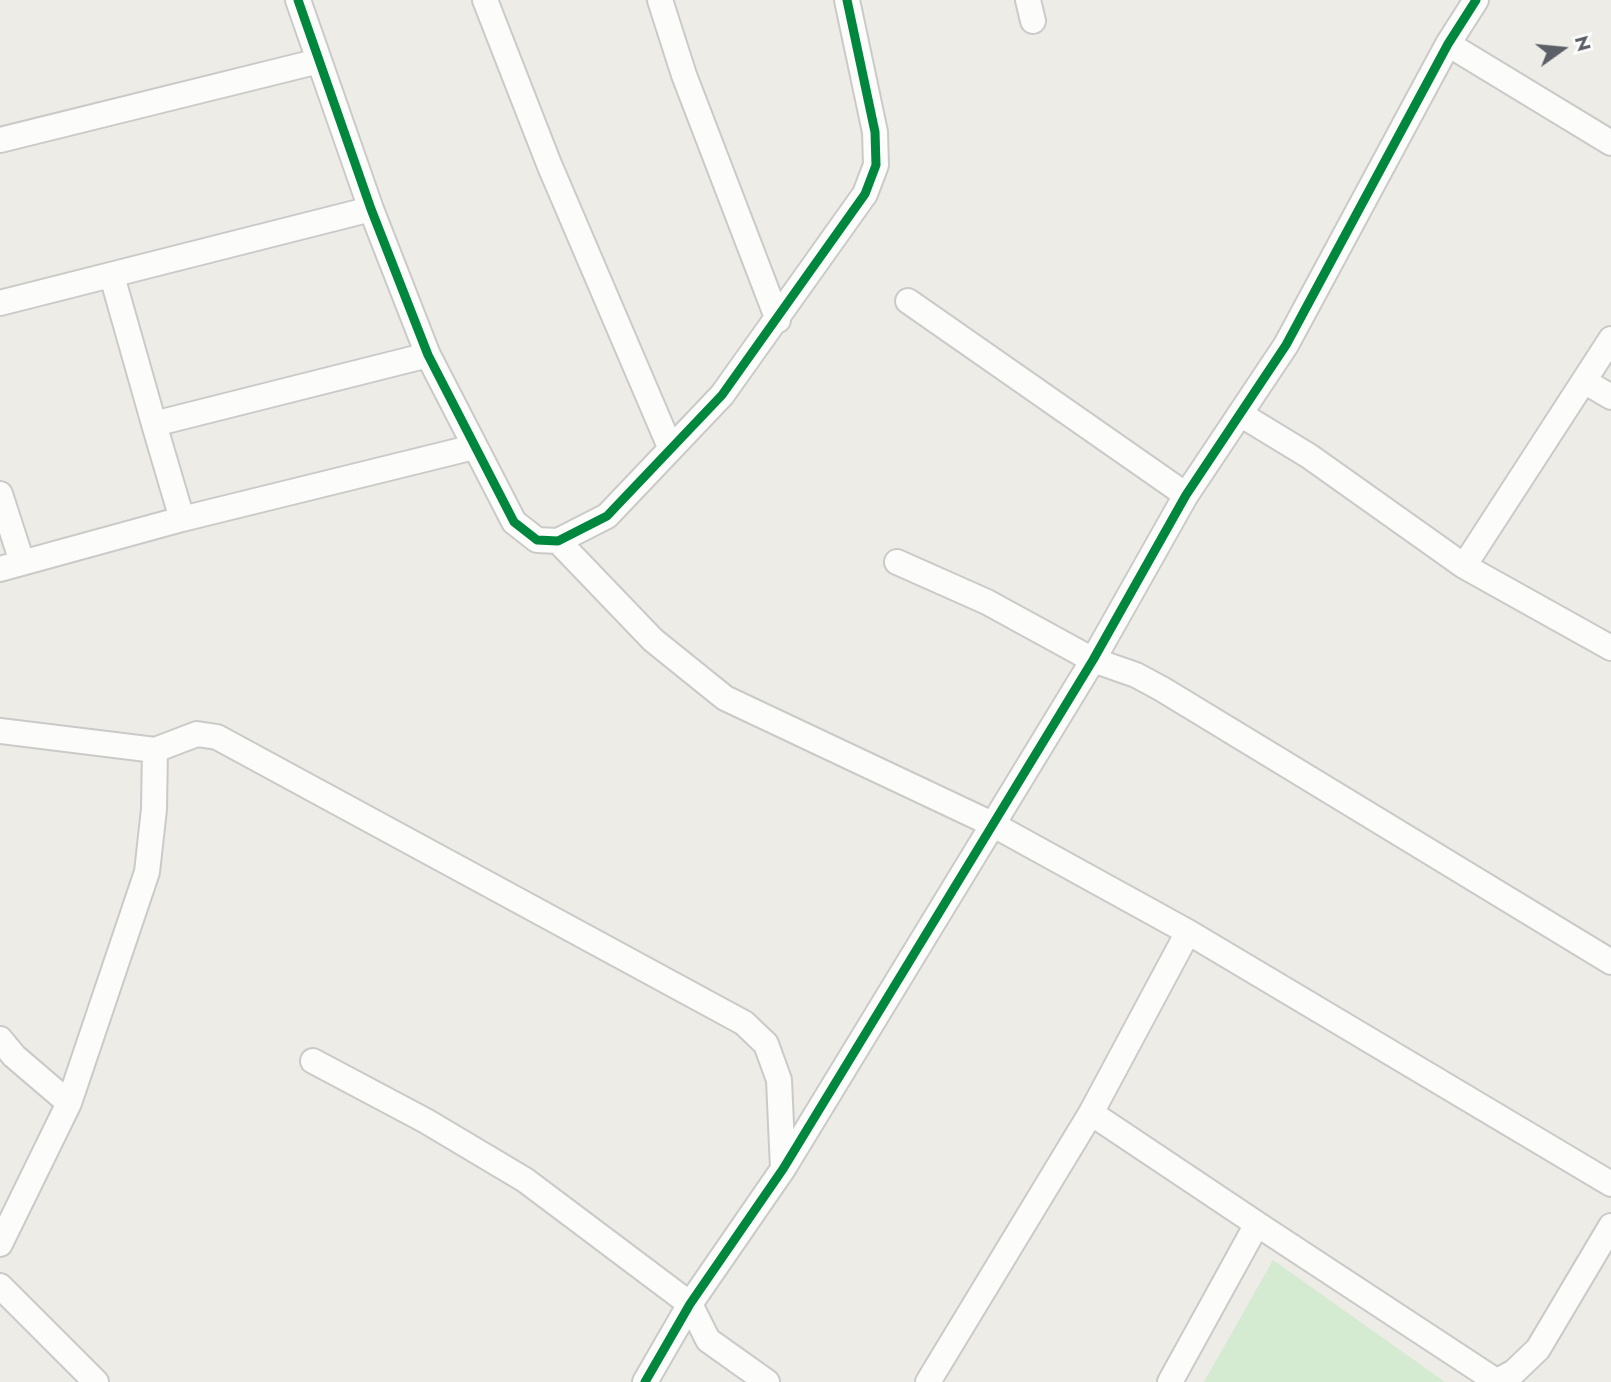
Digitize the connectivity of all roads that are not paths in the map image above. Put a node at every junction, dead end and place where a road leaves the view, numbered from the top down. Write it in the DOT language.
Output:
graph roads {
  1 [pos="298,0"];
  2 [pos="485,0"];
  3 [pos="660,0"];
  4 [pos="847,0"];
  5 [pos="1468,4"];
  6 [pos="1448,44"];
  7 [pos="319,61"];
  8 [pos="0,140"];
  9 [pos="1611,143"];
  10 [pos="371,209"];
  11 [pos="112,276"];
  12 [pos="908,301"];
  13 [pos="0,303"];
  14 [pos="778,320"];
  15 [pos="1611,339"];
  16 [pos="428,355"];
  17 [pos="1584,381"];
  18 [pos="1611,397"];
  19 [pos="1240,414"];
  20 [pos="154,424"];
  21 [pos="474,447"];
  22 [pos="670,447"];
  23 [pos="0,494"];
  24 [pos="1186,495"];
  25 [pos="182,519"];
  26 [pos="558,541"];
  27 [pos="897,562"];
  28 [pos="11,565"];
  29 [pos="1464,566"];
  30 [pos="1611,648"];
  31 [pos="1093,660"];
  32 [pos="0,730"];
  33 [pos="156,750"];
  34 [pos="992,824"];
  35 [pos="1188,932"];
  36 [pos="1611,962"];
  37 [pos="0,1039"];
  38 [pos="313,1061"];
  39 [pos="69,1102"];
  40 [pos="1091,1113"];
  41 [pos="783,1169"];
  42 [pos="1611,1184"];
  43 [pos="1256,1224"];
  44 [pos="1611,1226"];
  45 [pos="0,1244"];
  46 [pos="0,1286"];
  47 [pos="691,1304"];
  48 [pos="1496,1381"];
  49 [pos="96,1382"];
  50 [pos="645,1382"];
  51 [pos="767,1382"];
  52 [pos="928,1382"];
  53 [pos="1170,1382"];
  1 -- 7 [label="street"];
  2 -- 22 [label="street"];
  3 -- 14 [label="street"];
  4 -- 14 [label="street"];
  5 -- 6 [label="street"];
  6 -- 9 [label="street"];
  6 -- 19 [label="street"];
  7 -- 8 [label="street"];
  7 -- 10 [label="street"];
  10 -- 11 [label="street"];
  10 -- 16 [label="street"];
  11 -- 13 [label="street"];
  11 -- 20 [label="street"];
  12 -- 24 [label="street"];
  14 -- 22 [label="street"];
  15 -- 17 [label="street"];
  16 -- 20 [label="street"];
  16 -- 21 [label="street"];
  17 -- 18 [label="street"];
  17 -- 29 [label="street"];
  19 -- 24 [label="street"];
  19 -- 29 [label="street"];
  20 -- 25 [label="street"];
  21 -- 25 [label="street"];
  21 -- 26 [label="street"];
  22 -- 26 [label="street"];
  23 -- 28 [label="street"];
  24 -- 31 [label="street"];
  25 -- 28 [label="street"];
  26 -- 34 [label="street"];
  27 -- 31 [label="street"];
  29 -- 30 [label="street"];
  31 -- 34 [label="street"];
  31 -- 36 [label="street"];
  32 -- 33 [label="street"];
  33 -- 39 [label="street"];
  33 -- 41 [label="street"];
  34 -- 35 [label="street"];
  34 -- 41 [label="street"];
  35 -- 40 [label="street"];
  35 -- 42 [label="street"];
  37 -- 39 [label="street"];
  38 -- 47 [label="street"];
  39 -- 45 [label="street"];
  40 -- 43 [label="street"];
  40 -- 52 [label="street"];
  41 -- 47 [label="street"];
  43 -- 48 [label="street"];
  43 -- 53 [label="street"];
  44 -- 48 [label="street"];
  46 -- 49 [label="street"];
  47 -- 50 [label="street"];
  47 -- 51 [label="street"];
}
